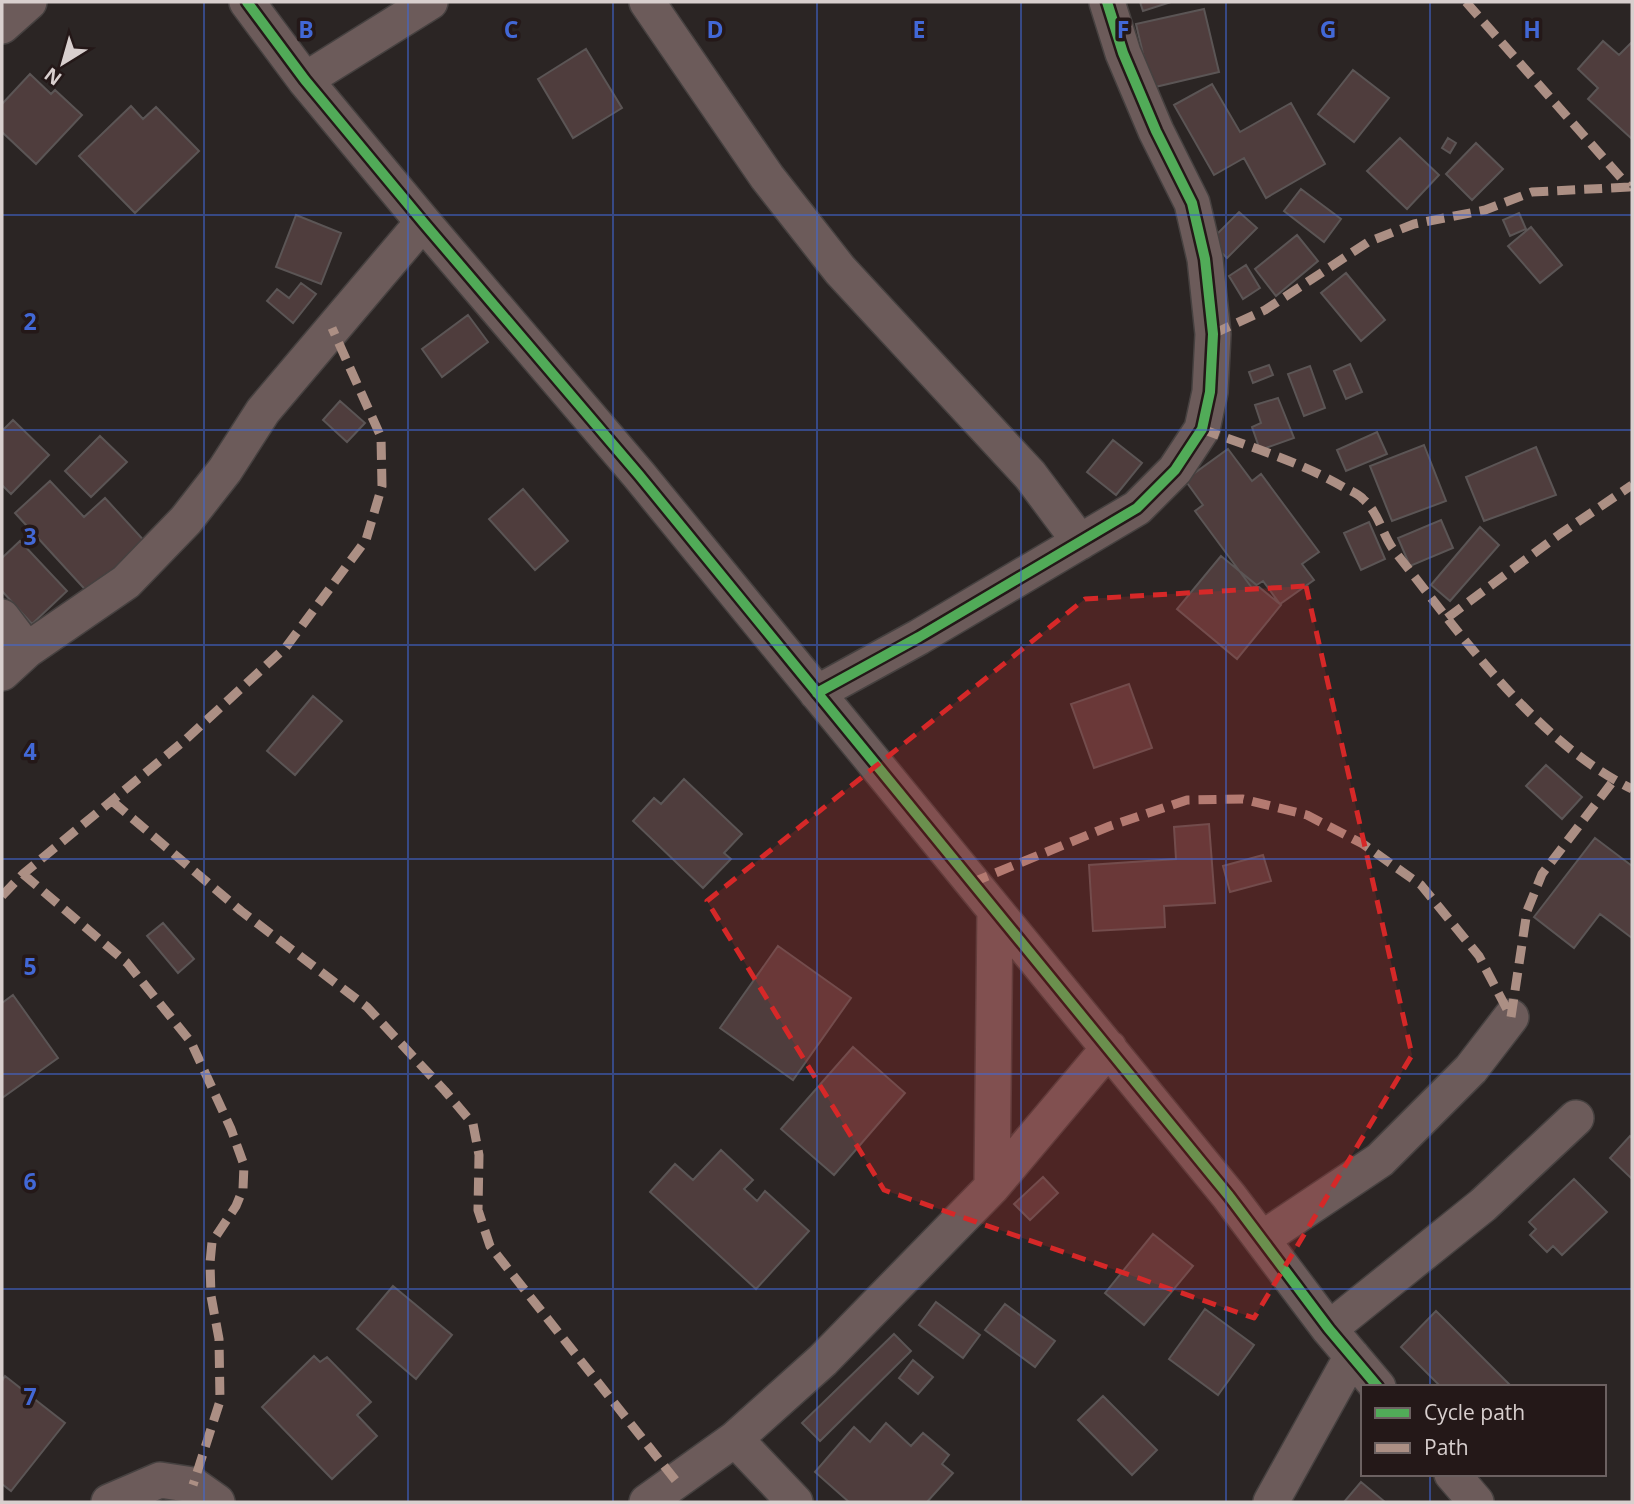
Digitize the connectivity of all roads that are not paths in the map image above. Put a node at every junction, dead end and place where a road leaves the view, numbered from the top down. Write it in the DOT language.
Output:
graph roads {
  1 [pos="29,2"];
  2 [pos="247,2"];
  3 [pos="430,2"];
  4 [pos="648,2"];
  5 [pos="1107,2"];
  6 [pos="2,26"];
  7 [pos="305,80"];
  8 [pos="423,222"];
  9 [pos="1080,542"];
  10 [pos="2,617"];
  11 [pos="27,650"];
  12 [pos="2,673"];
  13 [pos="817,693"];
  14 [pos="995,910"];
  15 [pos="1511,1017"];
  16 [pos="1108,1048"];
  17 [pos="1576,1118"];
  18 [pos="992,1187"];
  19 [pos="1262,1239"];
  20 [pos="1329,1329"];
  21 [pos="1352,1356"];
  22 [pos="1376,1385"];
  23 [pos="735,1438"];
  24 [pos="1454,1476"];
  25 [pos="109,1502"];
  26 [pos="217,1502"];
  27 [pos="647,1502"];
  28 [pos="795,1502"];
  29 [pos="1271,1502"];
  30 [pos="1476,1502"];
  1 -- 6 [label="street"];
  2 -- 7 [label="street"];
  3 -- 7 [label="street"];
  4 -- 9 [label="street"];
  5 -- 9 [label="street"];
  7 -- 8 [label="street"];
  8 -- 11 [label="street"];
  8 -- 13 [label="street"];
  9 -- 13 [label="street"];
  10 -- 11 [label="street"];
  11 -- 12 [label="street"];
  13 -- 14 [label="street"];
  14 -- 16 [label="street"];
  14 -- 18 [label="street"];
  15 -- 19 [label="street"];
  16 -- 18 [label="street"];
  16 -- 19 [label="street"];
  17 -- 20 [label="street"];
  18 -- 23 [label="street"];
  19 -- 20 [label="street"];
  20 -- 21 [label="street"];
  21 -- 22 [label="street"];
  21 -- 29 [label="street"];
  23 -- 27 [label="street"];
  23 -- 28 [label="street"];
  24 -- 30 [label="street"];
  25 -- 26 [label="street"];
}
